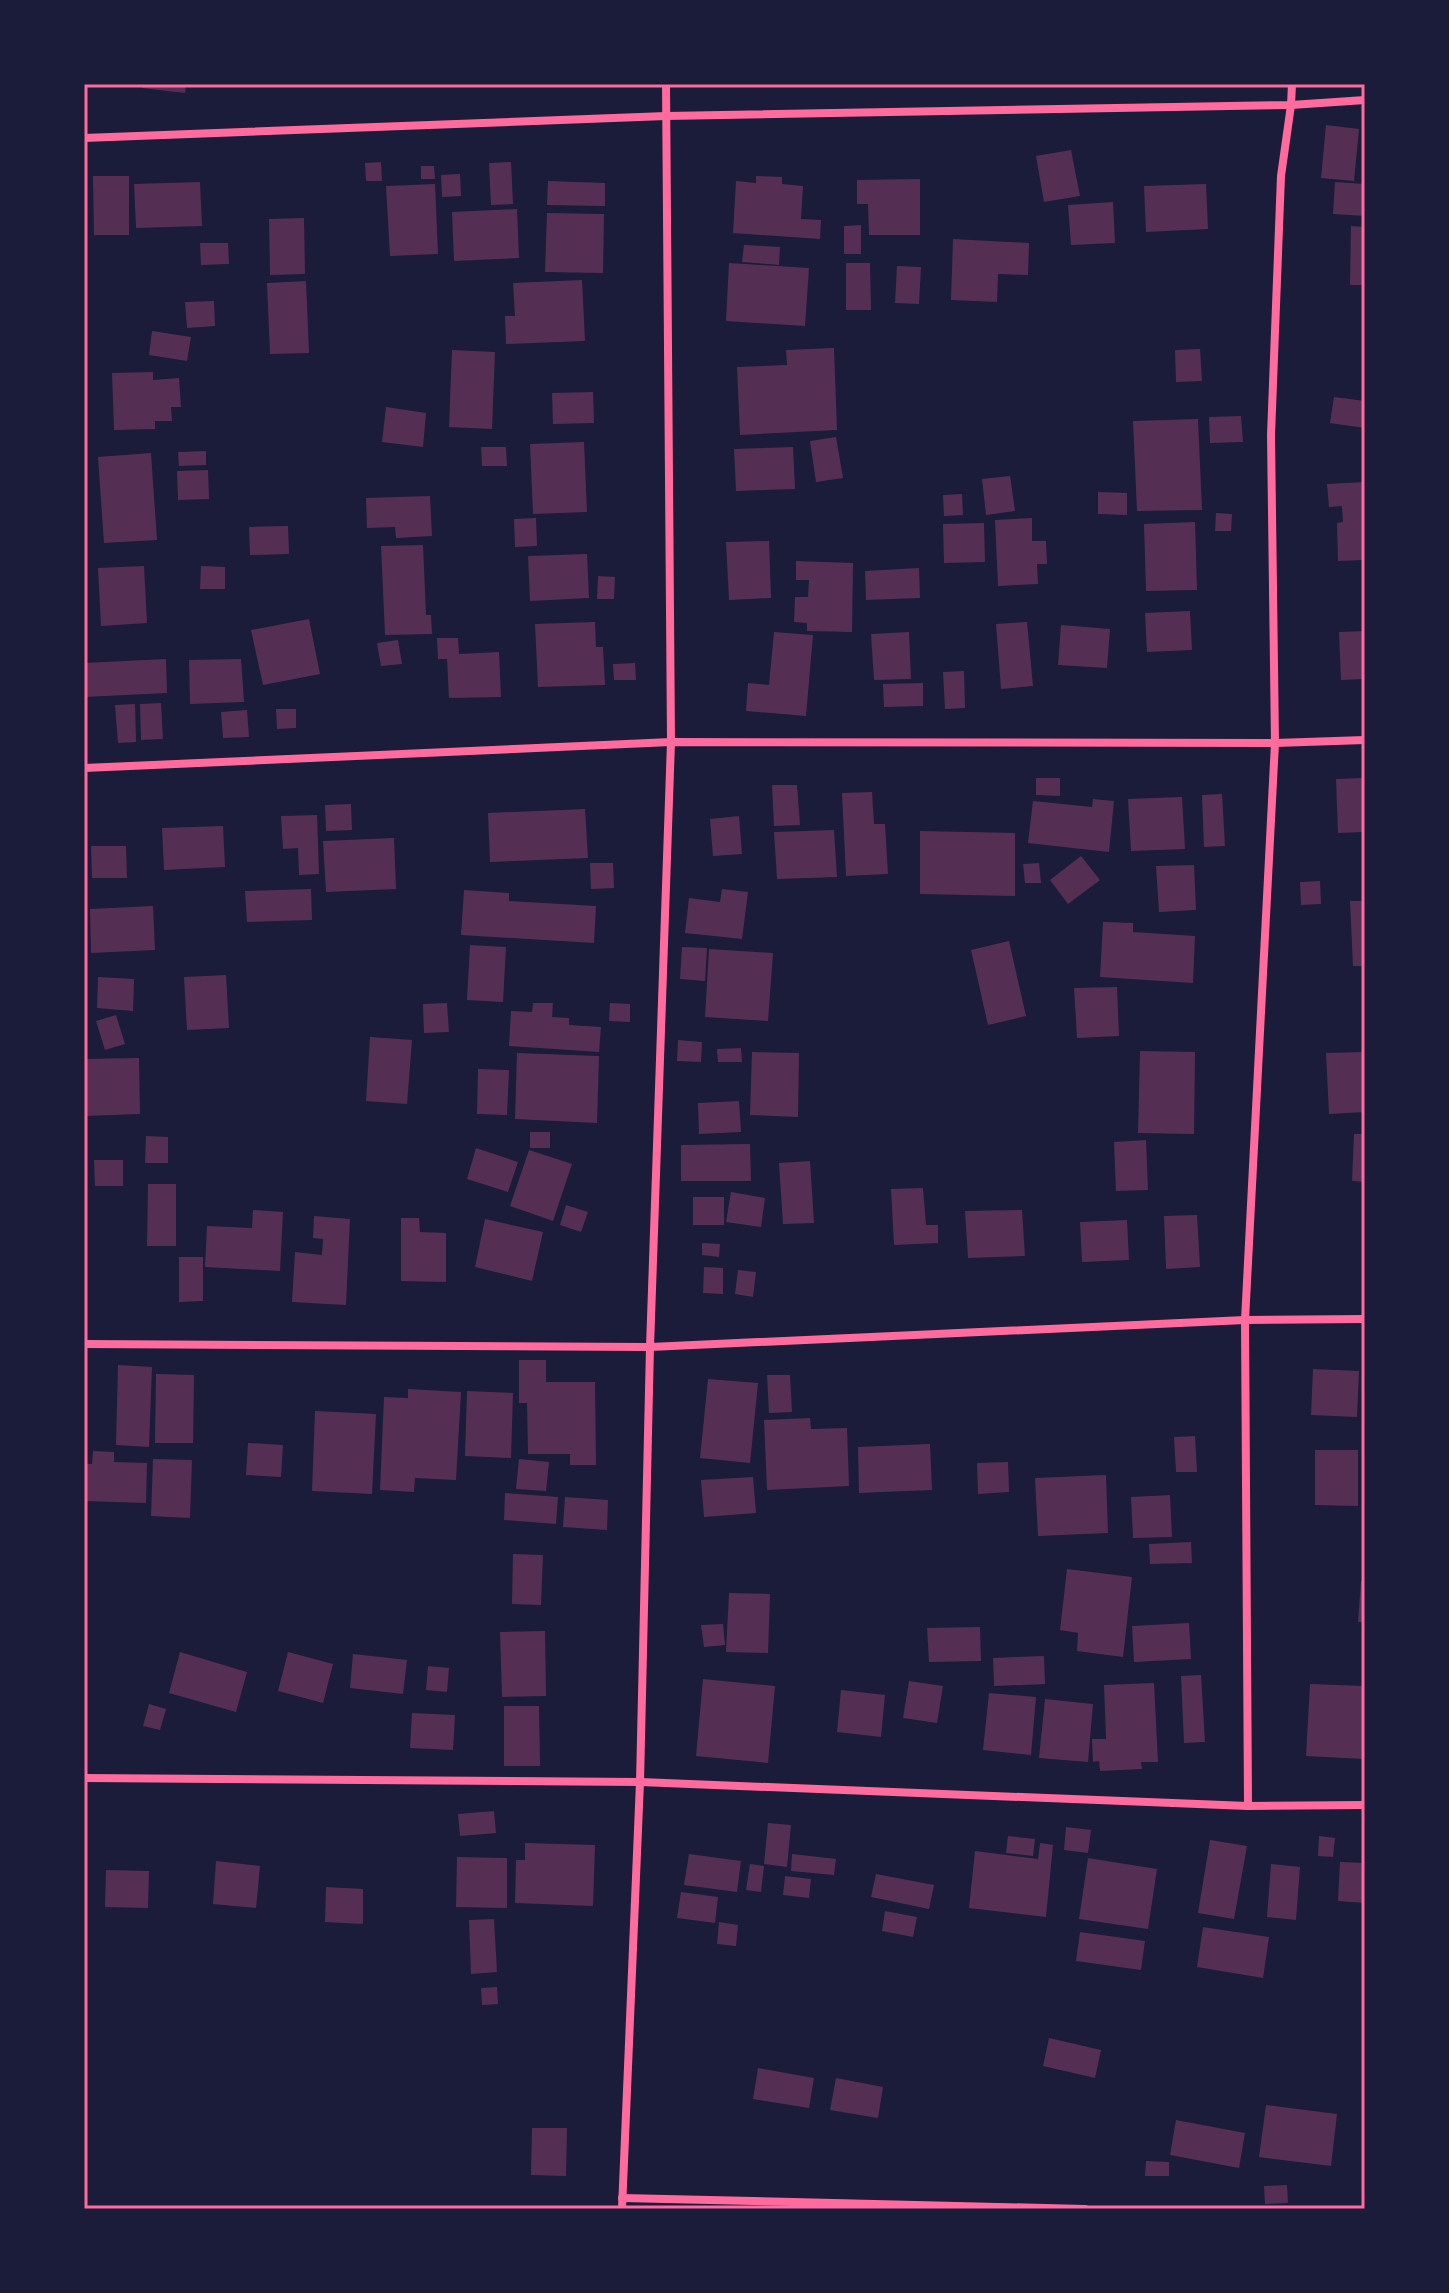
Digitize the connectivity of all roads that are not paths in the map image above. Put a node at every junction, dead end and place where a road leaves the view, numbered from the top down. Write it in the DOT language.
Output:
graph roads {
  1 [pos="666,84"];
  2 [pos="1292,84"];
  3 [pos="1365,100"];
  4 [pos="1291,105"];
  5 [pos="666,116"];
  6 [pos="84,138"];
  7 [pos="1365,740"];
  8 [pos="671,742"];
  9 [pos="1275,743"];
  10 [pos="84,768"];
  11 [pos="1365,1319"];
  12 [pos="1245,1320"];
  13 [pos="84,1344"];
  14 [pos="650,1347"];
  15 [pos="84,1778"];
  16 [pos="640,1782"];
  17 [pos="1365,1805"];
  18 [pos="1248,1806"];
  19 [pos="622,2198"];
  20 [pos="622,2209"];
  21 [pos="1085,2209"];
  1 -- 5 [label="street"];
  2 -- 4 [label="street"];
  3 -- 4 [label="street"];
  4 -- 5 [label="street"];
  4 -- 9 [label="street"];
  5 -- 6 [label="street"];
  5 -- 8 [label="street"];
  7 -- 9 [label="street"];
  8 -- 9 [label="street"];
  8 -- 10 [label="street"];
  8 -- 14 [label="street"];
  9 -- 12 [label="street"];
  11 -- 12 [label="street"];
  12 -- 14 [label="street"];
  12 -- 18 [label="street"];
  13 -- 14 [label="street"];
  14 -- 16 [label="street"];
  15 -- 16 [label="street"];
  16 -- 18 [label="street"];
  16 -- 19 [label="street"];
  17 -- 18 [label="street"];
  19 -- 20 [label="street"];
  19 -- 21 [label="street"];
}
